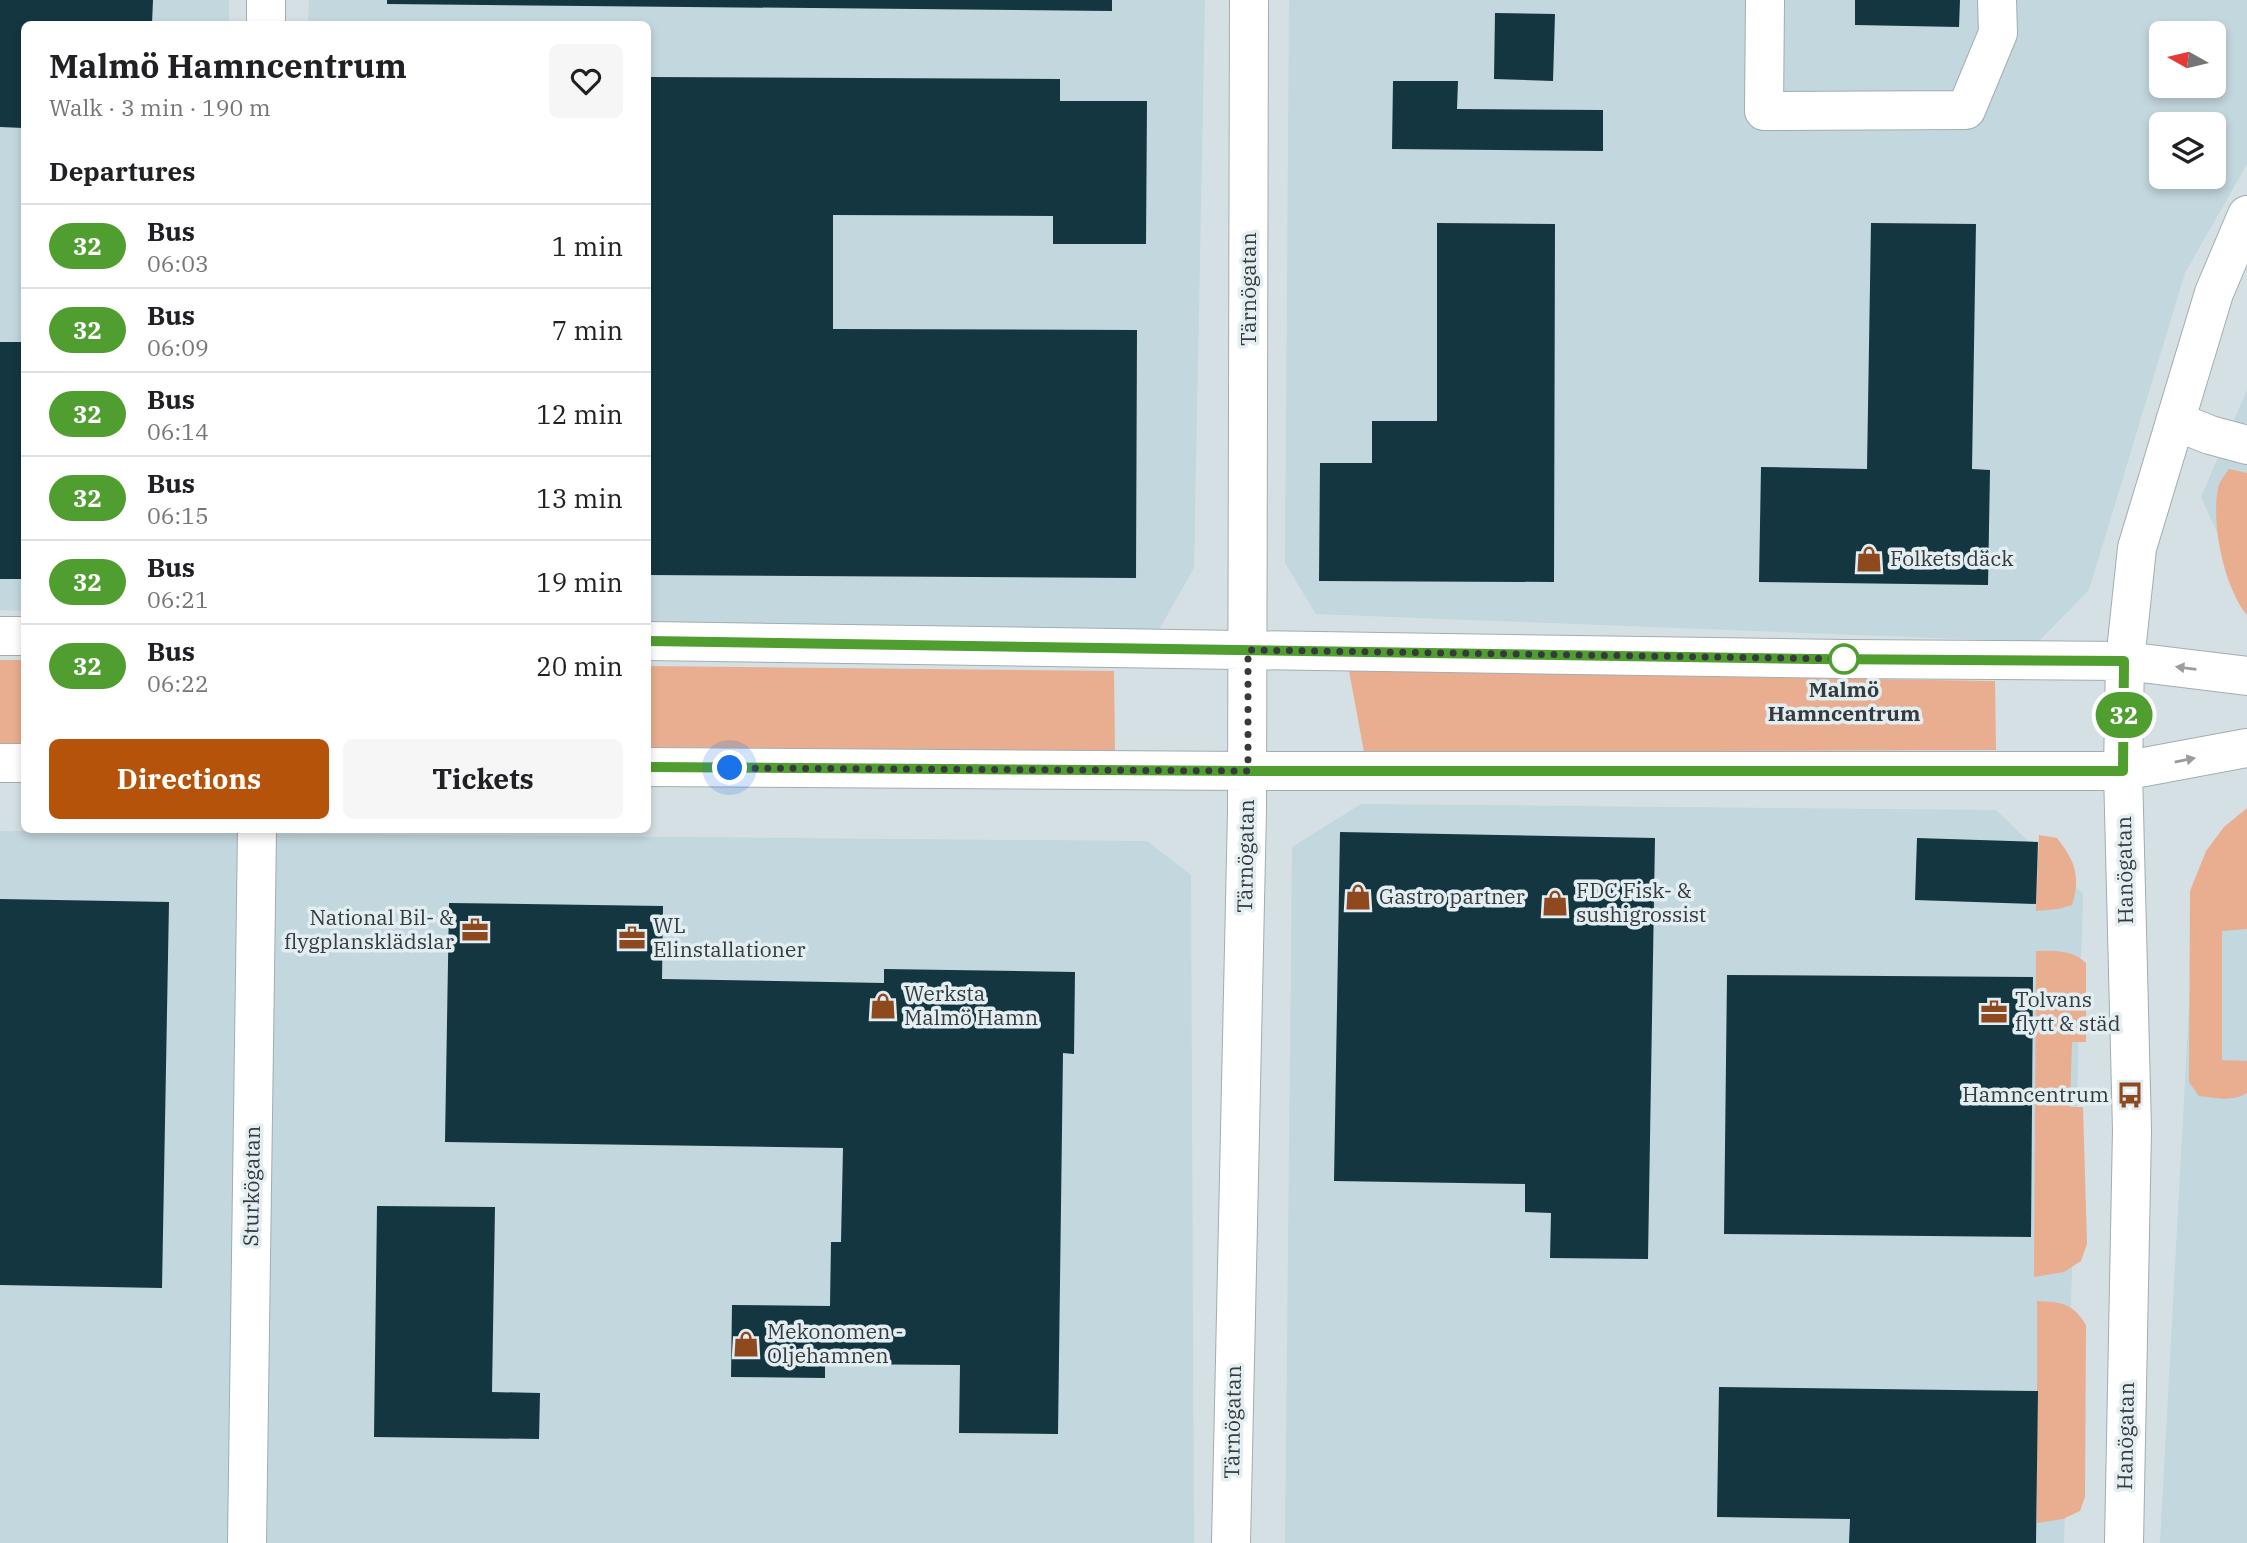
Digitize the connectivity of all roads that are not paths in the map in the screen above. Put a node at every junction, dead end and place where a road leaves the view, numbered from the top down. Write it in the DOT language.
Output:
graph roads {
  1 [pos="266,0"];
  2 [pos="1249,0"];
  3 [pos="1765,0"];
  4 [pos="1997,0"];
  5 [pos="266,21"];
  6 [pos="2247,215"];
  7 [pos="2175,421"];
  8 [pos="2247,445"];
  9 [pos="0,636"];
  10 [pos="21,636"];
  11 [pos="651,641"];
  12 [pos="1248,650"];
  13 [pos="2124,661"];
  14 [pos="2247,676"];
  15 [pos="2247,748"];
  16 [pos="0,764"];
  17 [pos="21,764"];
  18 [pos="651,767"];
  19 [pos="1248,771"];
  20 [pos="2123,771"];
  21 [pos="257,833"];
  22 [pos="247,1543"];
  23 [pos="1231,1543"];
  24 [pos="2124,1543"];
  1 -- 5 [label="street"];
  2 -- 12 [label="street, Tärnögatan"];
  3 -- 4 [label="street"];
  6 -- 7 [label="street, Hanögatan"];
  7 -- 8 [label="street"];
  7 -- 13 [label="street, Hanögatan"];
  9 -- 10 [label="street"];
  11 -- 12 [label="street"];
  12 -- 13 [label="street"];
  12 -- 19 [label="street, Tärnögatan"];
  14 -- 13 [label="street, one-way"];
  13 -- 20 [label="street, Hanögatan"];
  20 -- 15 [label="street, one-way"];
  16 -- 17 [label="street"];
  18 -- 19 [label="street"];
  19 -- 20 [label="street"];
  19 -- 23 [label="street, Tärnögatan"];
  20 -- 24 [label="street, Hanögatan"];
  21 -- 22 [label="street, Sturkögatan"];
}
